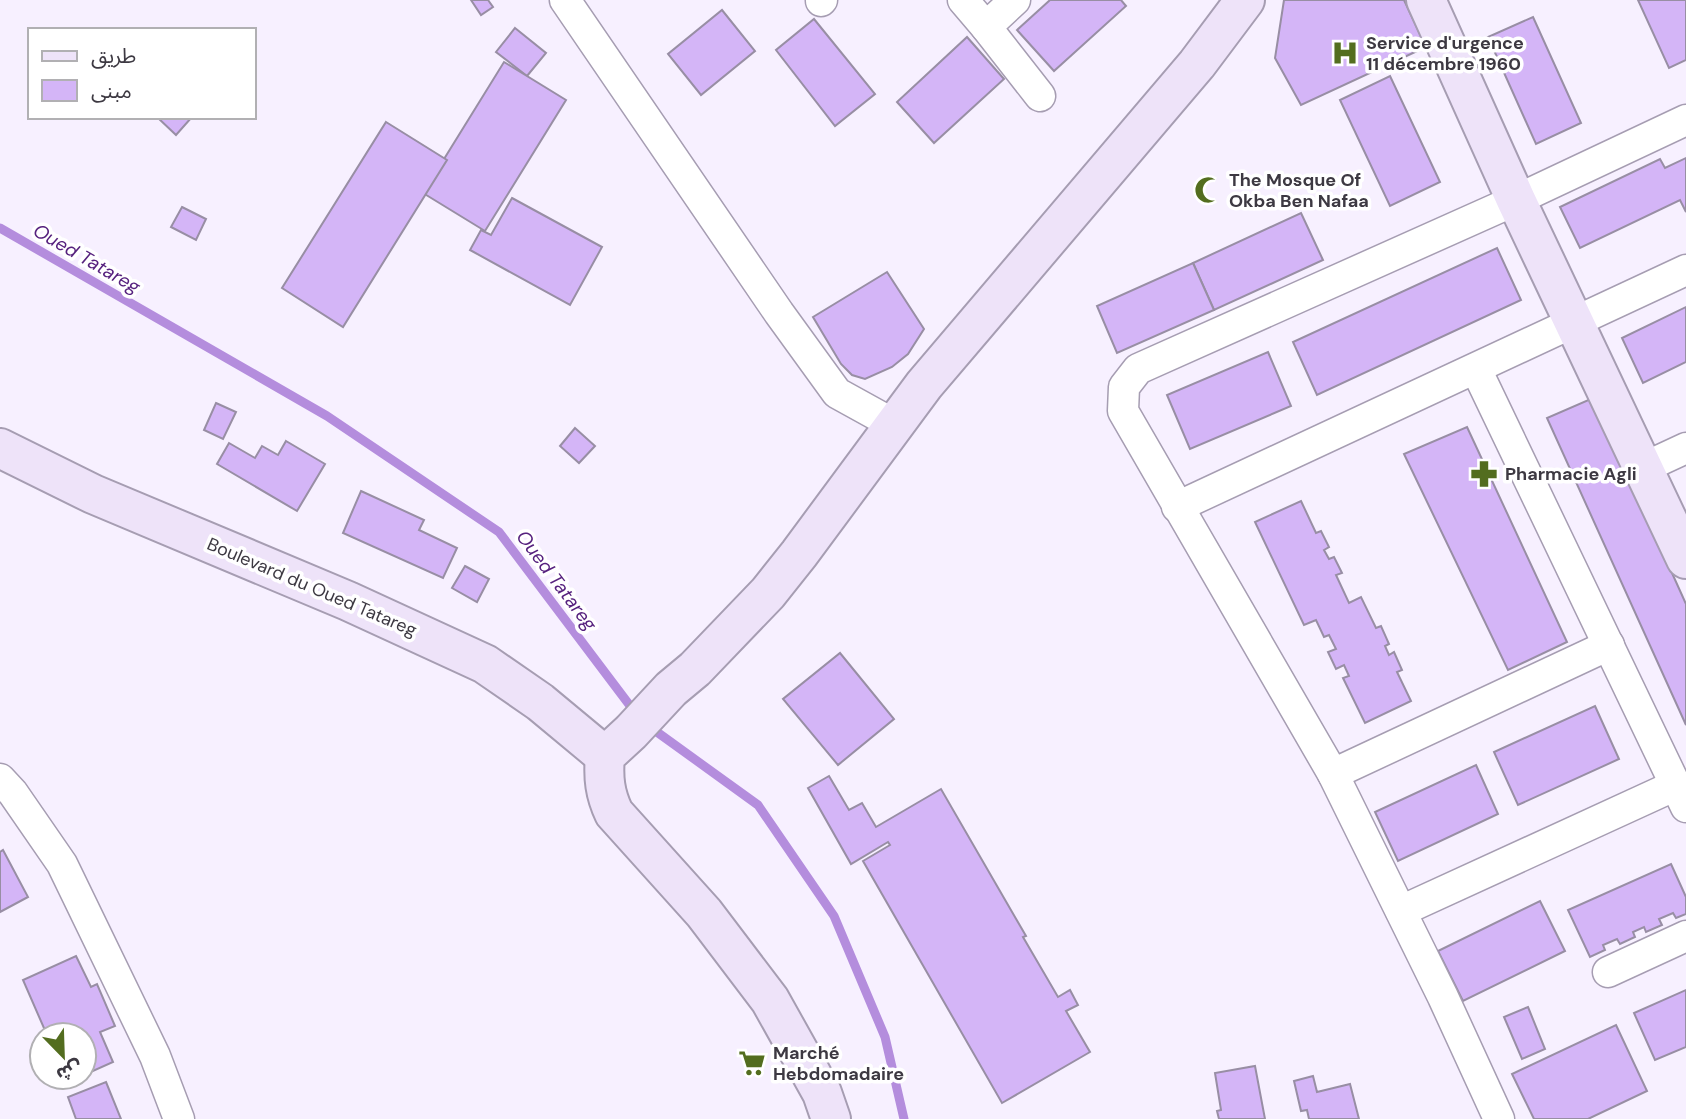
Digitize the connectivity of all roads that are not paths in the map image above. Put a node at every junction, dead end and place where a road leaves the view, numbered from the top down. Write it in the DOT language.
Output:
graph roads {
  1 [pos="565,0"];
  2 [pos="963,0"];
  3 [pos="1015,0"];
  4 [pos="1245,0"];
  5 [pos="1426,0"];
  6 [pos="986,27"];
  7 [pos="1040,96"];
  8 [pos="1686,120"];
  9 [pos="1516,200"];
  10 [pos="1686,270"];
  11 [pos="1575,323"];
  12 [pos="1476,369"];
  13 [pos="895,425"];
  14 [pos="0,448"];
  15 [pos="1686,448"];
  16 [pos="1643,468"];
  17 [pos="1177,507"];
  18 [pos="1686,559"];
  19 [pos="1609,645"];
  20 [pos="618,744"];
  21 [pos="1334,774"];
  22 [pos="0,779"];
  23 [pos="1681,796"];
  24 [pos="1401,911"];
  25 [pos="1686,936"];
  26 [pos="1608,972"];
  27 [pos="179,1119"];
  28 [pos="831,1119"];
  29 [pos="1499,1119"];
  1 -- 13 [label="street"];
  2 -- 6 [label="street"];
  3 -- 6 [label="street"];
  4 -- 13 [label="street"];
  5 -- 9 [label="street"];
  6 -- 7 [label="street"];
  8 -- 9 [label="street"];
  9 -- 11 [label="street"];
  9 -- 17 [label="street"];
  10 -- 11 [label="street"];
  11 -- 12 [label="street"];
  11 -- 16 [label="street"];
  12 -- 17 [label="street"];
  12 -- 19 [label="street"];
  13 -- 20 [label="street"];
  14 -- 20 [label="street, Boulevard du Oued Tatareg"];
  15 -- 16 [label="street"];
  16 -- 18 [label="street"];
  17 -- 21 [label="street"];
  19 -- 21 [label="street"];
  19 -- 23 [label="street"];
  20 -- 28 [label="street"];
  21 -- 24 [label="street"];
  22 -- 27 [label="street"];
  23 -- 24 [label="street"];
  24 -- 29 [label="street"];
  25 -- 26 [label="street"];
}
